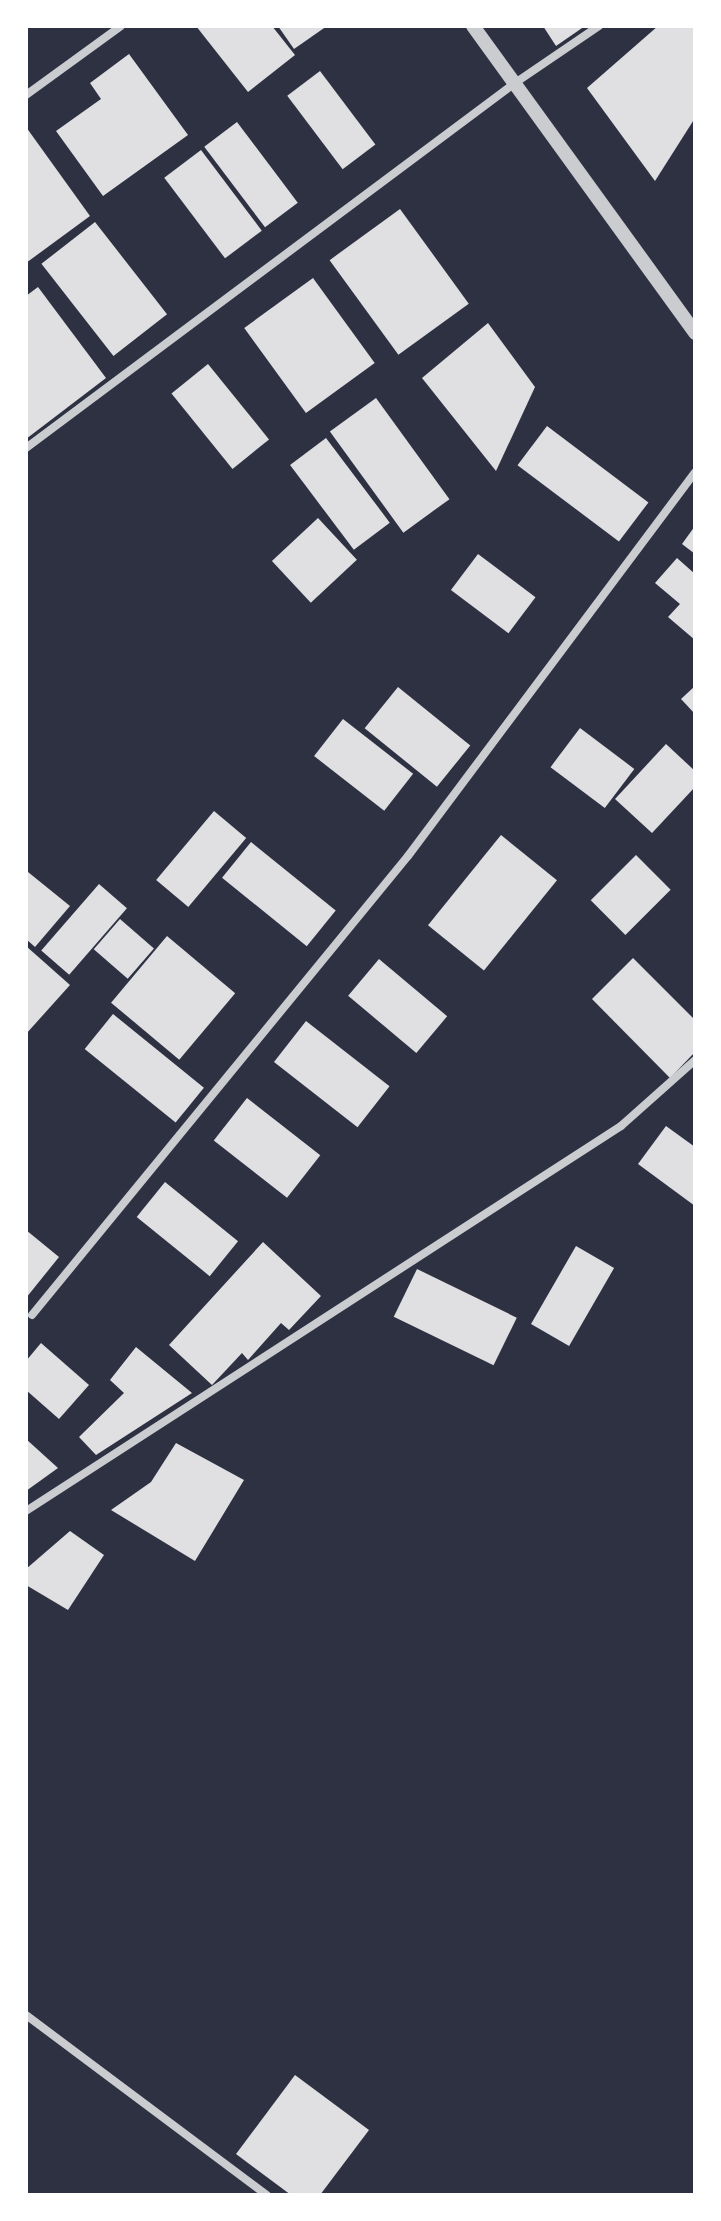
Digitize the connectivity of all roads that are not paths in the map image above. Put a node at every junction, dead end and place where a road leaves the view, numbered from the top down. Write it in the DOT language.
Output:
graph roads {
  1 [pos="121,26"];
  2 [pos="473,26"];
  3 [pos="599,26"];
  4 [pos="515,83"];
  5 [pos="26,95"];
  6 [pos="695,333"];
  7 [pos="26,448"];
  8 [pos="695,473"];
  9 [pos="695,1060"];
  10 [pos="32,1315"];
  11 [pos="26,1511"];
  12 [pos="26,2015"];
  13 [pos="267,2195"];
  1 -- 5 [label="street"];
  2 -- 4 [label="street"];
  3 -- 4 [label="street"];
  4 -- 6 [label="street"];
  4 -- 7 [label="street"];
  8 -- 10 [label="street"];
  9 -- 11 [label="street"];
  12 -- 13 [label="street"];
}
